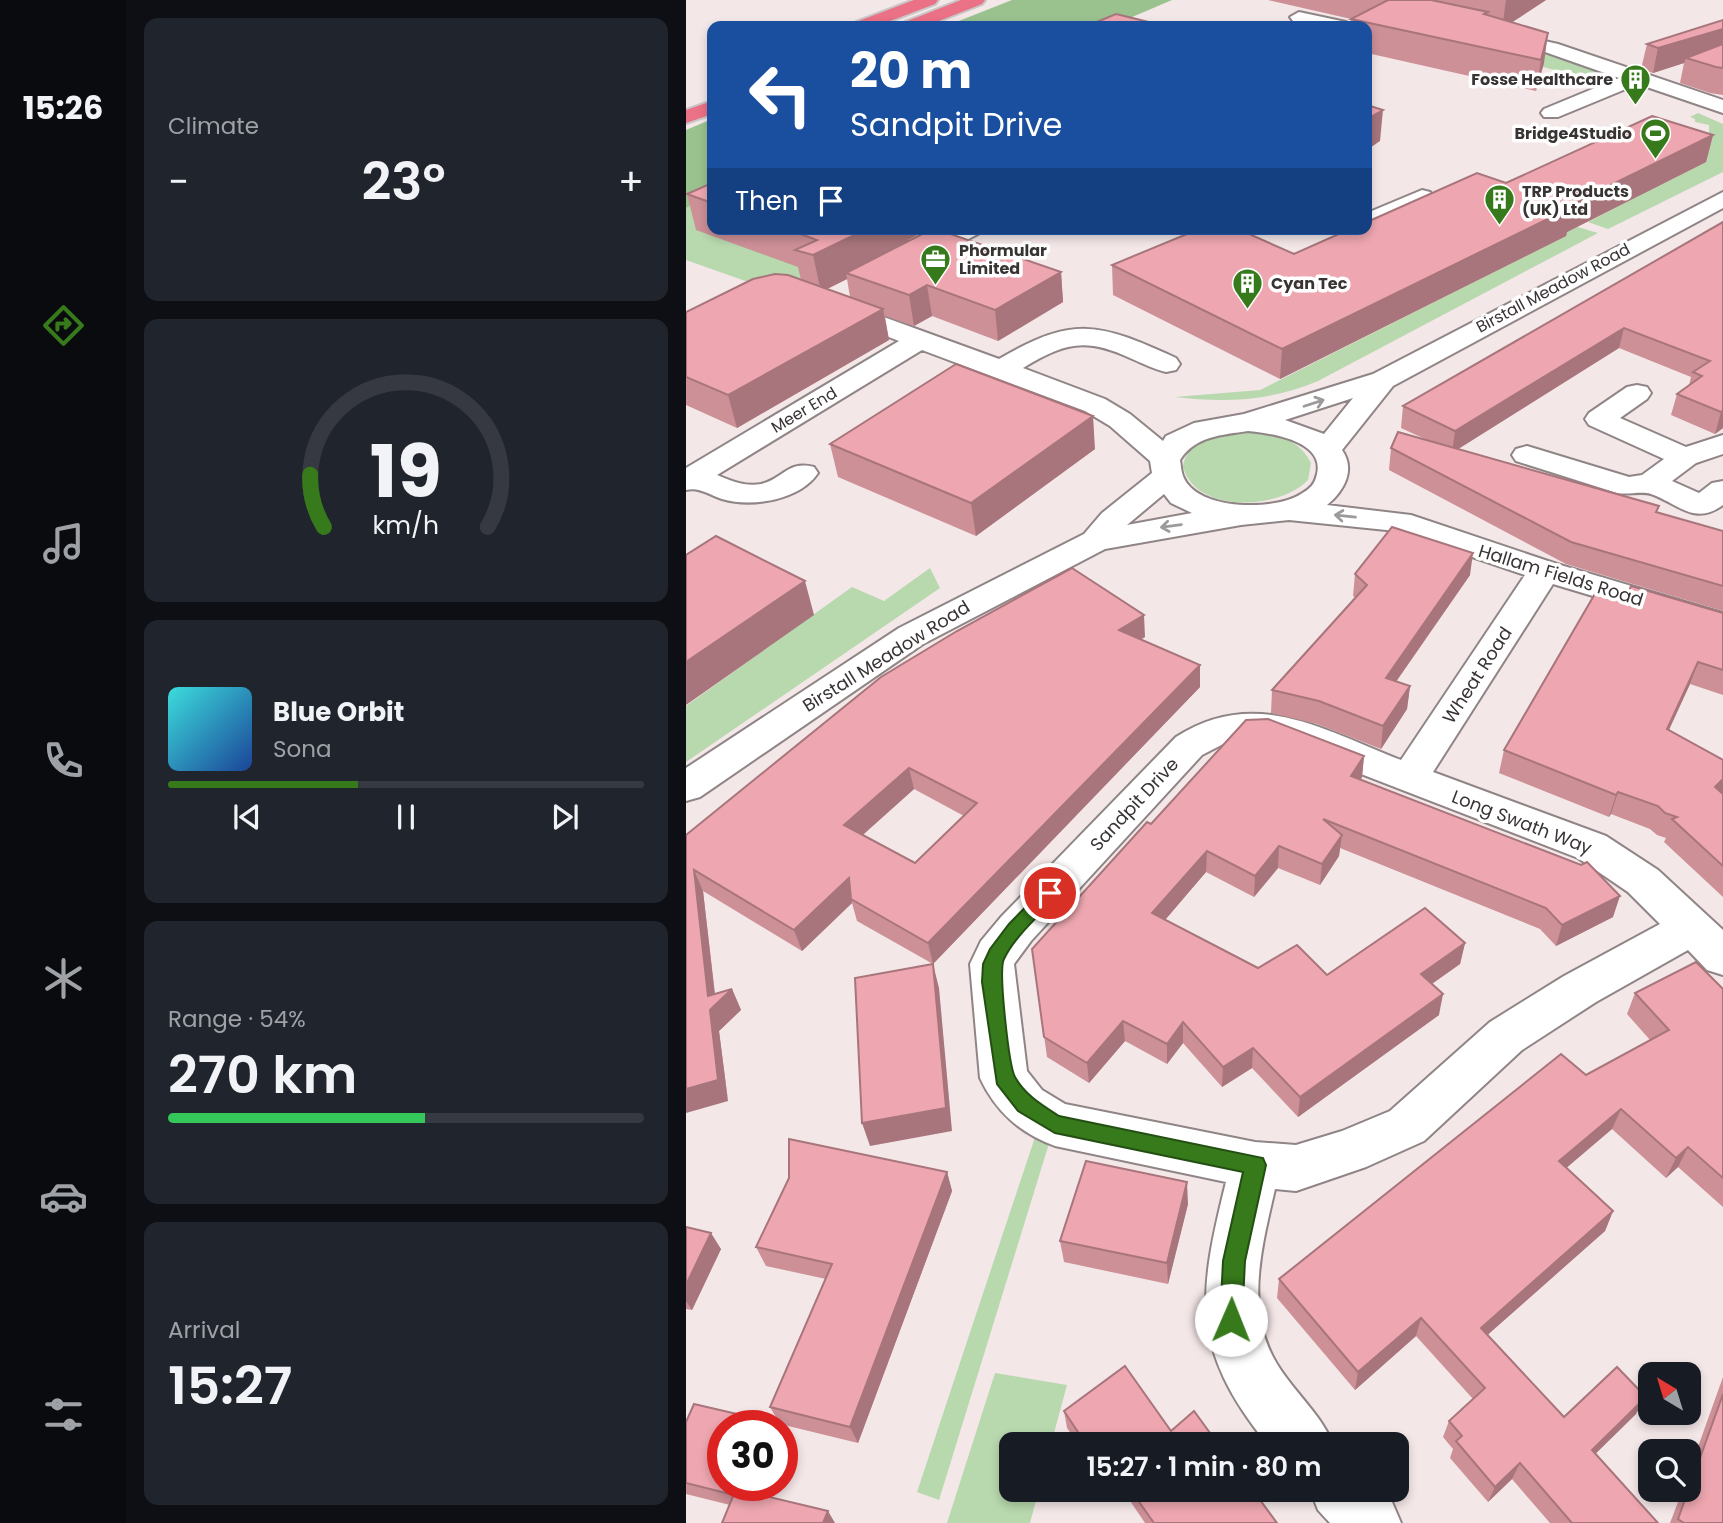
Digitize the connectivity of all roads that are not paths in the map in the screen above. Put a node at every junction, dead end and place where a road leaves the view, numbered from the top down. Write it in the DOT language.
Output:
graph roads {
  1 [pos="915,0"];
  2 [pos="929,0"];
  3 [pos="976,0"];
  4 [pos="1299,17"];
  5 [pos="866,21"];
  6 [pos="875,21"];
  7 [pos="924,21"];
  8 [pos="1317,21"];
  9 [pos="1474,30"];
  10 [pos="1583,37"];
  11 [pos="1551,48"];
  12 [pos="1686,71"];
  13 [pos="1645,80"];
  14 [pos="1721,108"];
  15 [pos="707,109"];
  16 [pos="1550,113"];
  17 [pos="686,117"];
  18 [pos="1422,197"];
  19 [pos="1723,199"];
  20 [pos="1373,213"];
  21 [pos="958,235"];
  22 [pos="890,270"];
  23 [pos="854,290"];
  24 [pos="921,339"];
  25 [pos="1166,364"];
  26 [pos="1002,369"];
  27 [pos="1384,380"];
  28 [pos="1637,393"];
  29 [pos="1094,405"];
  30 [pos="1248,422"];
  31 [pos="1215,425"];
  32 [pos="1723,444"];
  33 [pos="1527,455"];
  34 [pos="1330,457"];
  35 [pos="1685,457"];
  36 [pos="1165,468"];
  37 [pos="803,473"];
  38 [pos="690,478"];
  39 [pos="1651,483"];
  40 [pos="1723,490"];
  41 [pos="1290,511"];
  42 [pos="1238,516"];
  43 [pos="1400,522"];
  44 [pos="1095,541"];
  45 [pos="1545,571"];
  46 [pos="1723,624"];
  47 [pos="1409,778"];
  48 [pos="686,787"];
  49 [pos="1707,942"];
  50 [pos="1255,1165"];
  51 [pos="1295,1432"];
  52 [pos="1351,1502"];
  53 [pos="1371,1523"];
  1 -- 5 [label="highway"];
  2 -- 6 [label="highway"];
  3 -- 7 [label="highway"];
  4 -- 8 [label="street"];
  9 -- 11 [label="street"];
  10 -- 11 [label="street"];
  11 -- 13 [label="street"];
  12 -- 13 [label="street"];
  13 -- 14 [label="street"];
  13 -- 16 [label="street"];
  15 -- 17 [label="highway"];
  18 -- 20 [label="street"];
  19 -- 27 [label="street, Birstall Meadow Road"];
  21 -- 22 [label="street"];
  23 -- 24 [label="street"];
  24 -- 26 [label="street"];
  24 -- 38 [label="street, Meer End"];
  25 -- 26 [label="street"];
  26 -- 29 [label="street"];
  30 -- 27 [label="street, Birstall Meadow Road, one-way"];
  27 -- 34 [label="street, Birstall Meadow Road"];
  28 -- 35 [label="street"];
  29 -- 31 [label="street"];
  29 -- 36 [label="street"];
  30 -- 31 [label="street"];
  30 -- 34 [label="street"];
  31 -- 36 [label="street"];
  32 -- 35 [label="street"];
  33 -- 39 [label="street"];
  34 -- 41 [label="street"];
  34 -- 43 [label="street, Hallam Fields Road"];
  35 -- 39 [label="street"];
  36 -- 42 [label="street"];
  36 -- 44 [label="street, Birstall Meadow Road"];
  37 -- 38 [label="street"];
  39 -- 40 [label="street"];
  41 -- 42 [label="street"];
  43 -- 41 [label="street, Hallam Fields Road, one-way"];
  42 -- 44 [label="street, Birstall Meadow Road, one-way"];
  43 -- 45 [label="street, Hallam Fields Road"];
  44 -- 48 [label="street, Birstall Meadow Road"];
  45 -- 46 [label="street, Hallam Fields Road"];
  45 -- 47 [label="street, Wheat Road"];
  47 -- 49 [label="street, Long Swath Way"];
  47 -- 50 [label="street, Sandpit Drive"];
  49 -- 50 [label="street, Sandpit Drive"];
  50 -- 51 [label="street"];
  52 -- 53 [label="street"];
}
